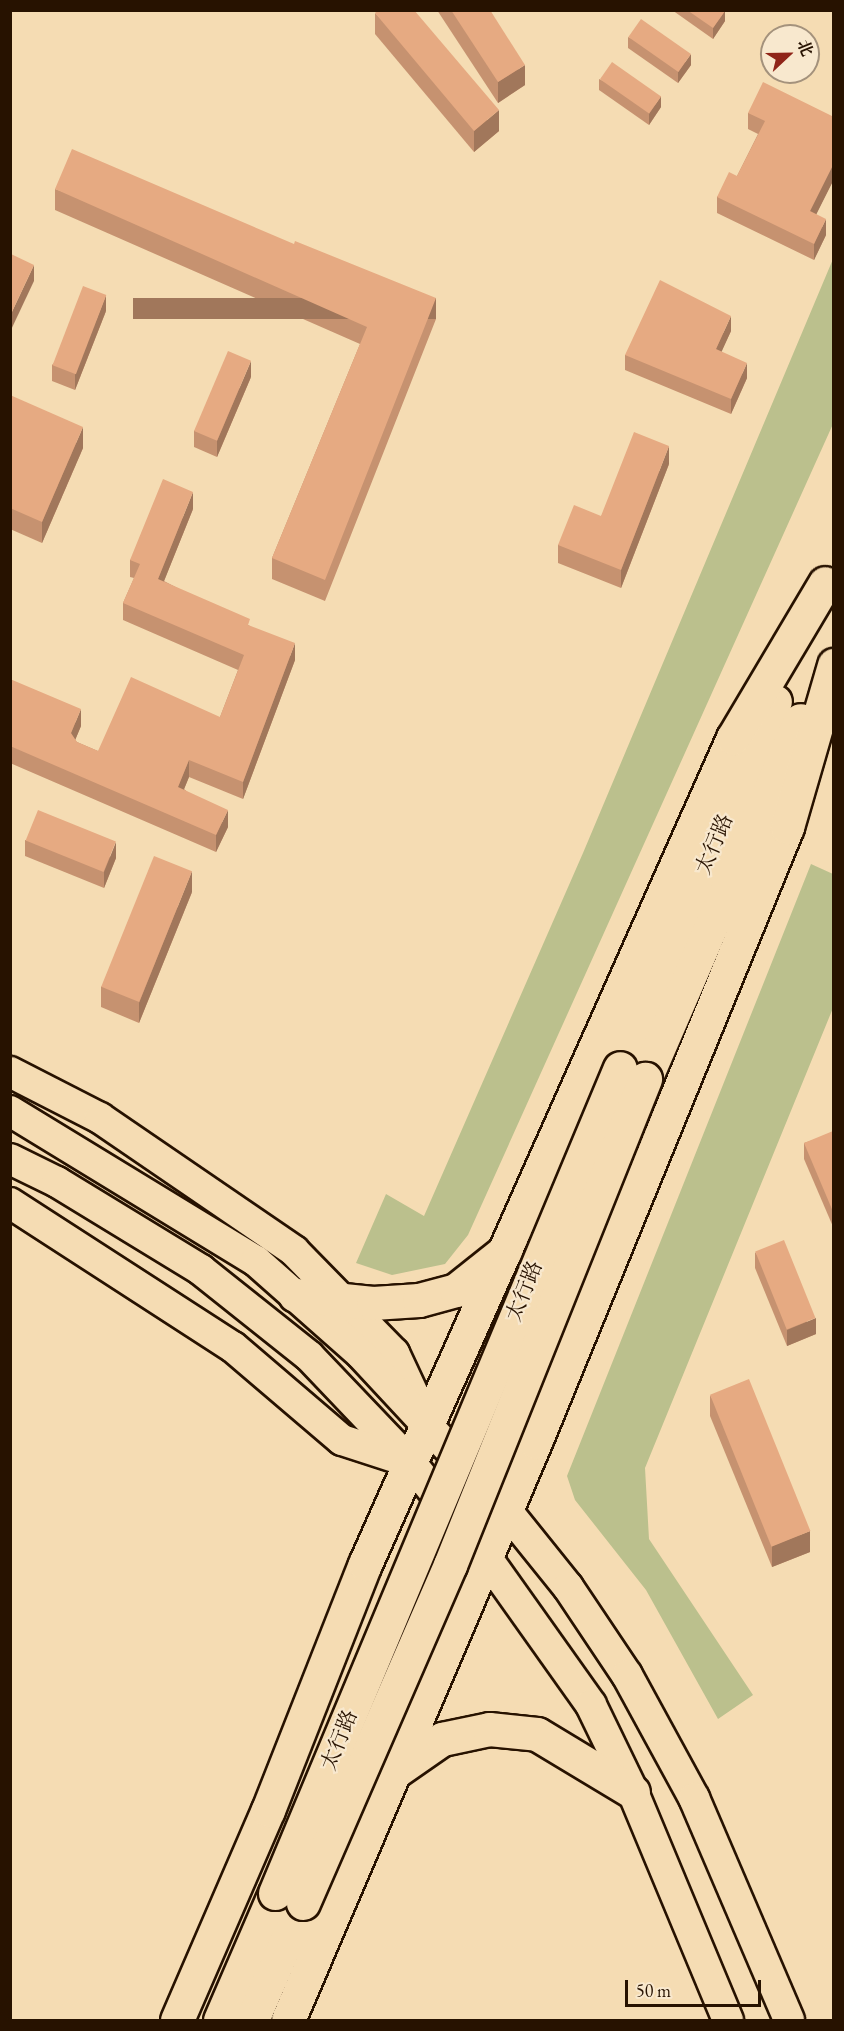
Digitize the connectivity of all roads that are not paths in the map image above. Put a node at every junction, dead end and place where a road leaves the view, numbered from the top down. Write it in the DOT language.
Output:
graph roads {
  1 [pos="829,573"];
  2 [pos="834,642"];
  3 [pos="834,665"];
  4 [pos="10,1072"];
  5 [pos="632,1074"];
  6 [pos="10,1111"];
  7 [pos="10,1159"];
  8 [pos="10,1203"];
  9 [pos="508,1248"];
  10 [pos="295,1295"];
  11 [pos="343,1301"];
  12 [pos="428,1425"];
  13 [pos="411,1463"];
  14 [pos="506,1510"];
  15 [pos="486,1557"];
  16 [pos="393,1773"];
  17 [pos="633,1792"];
  18 [pos="233,1892"];
  19 [pos="289,1898"];
  20 [pos="160,2020"];
  21 [pos="177,2020"];
  22 [pos="220,2020"];
  23 [pos="252,2020"];
  24 [pos="288,2020"];
  25 [pos="728,2020"];
  26 [pos="789,2020"];
  1 -- 5 [label="highway, 太行路"];
  1 -- 9 [label="highway"];
  2 -- 5 [label="highway, 太行路"];
  3 -- 14 [label="highway"];
  4 -- 11 [label="main road"];
  5 -- 19 [label="highway, 太行路, bridge"];
  6 -- 10 [label="main road"];
  7 -- 13 [label="main road"];
  8 -- 13 [label="main road"];
  9 -- 11 [label="highway"];
  9 -- 12 [label="highway"];
  10 -- 11 [label="highway"];
  10 -- 12 [label="main road"];
  11 -- 12 [label="main road"];
  12 -- 13 [label="highway"];
  12 -- 14 [label="main road"];
  13 -- 15 [label="main road"];
  13 -- 18 [label="highway"];
  14 -- 15 [label="highway"];
  14 -- 26 [label="main road"];
  15 -- 16 [label="highway"];
  15 -- 17 [label="main road"];
  16 -- 17 [label="highway"];
  16 -- 24 [label="highway"];
  17 -- 25 [label="main road"];
  18 -- 20 [label="main road"];
  18 -- 21 [label="highway"];
  19 -- 22 [label="highway, 太行路"];
  19 -- 23 [label="highway, 太行路"];
}
